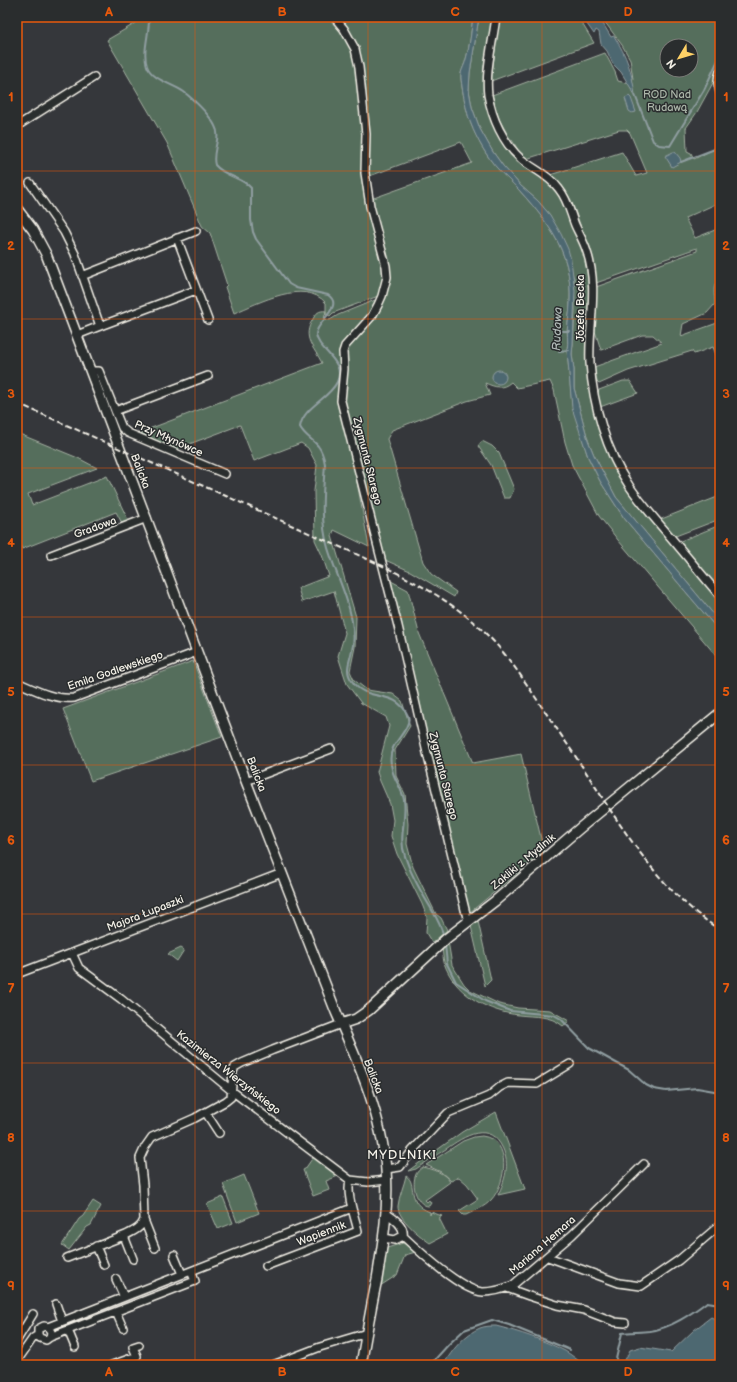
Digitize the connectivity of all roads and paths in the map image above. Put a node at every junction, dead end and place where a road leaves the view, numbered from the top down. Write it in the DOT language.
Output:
graph roads {
  1 [pos="334,17"];
  2 [pos="496,17"];
  3 [pos="720,72"];
  4 [pos="94,77"];
  5 [pos="720,92"];
  6 [pos="17,126"];
  7 [pos="30,183"];
  8 [pos="17,209"];
  9 [pos="196,231"];
  10 [pos="177,238"];
  11 [pos="82,276"];
  12 [pos="196,290"];
  13 [pos="208,320"];
  14 [pos="100,326"];
  15 [pos="77,334"];
  16 [pos="91,371"];
  17 [pos="208,376"];
  18 [pos="115,411"];
  19 [pos="225,474"];
  20 [pos="147,518"];
  21 [pos="51,555"];
  22 [pos="720,596"];
  23 [pos="198,652"];
  24 [pos="17,682"];
  25 [pos="720,713"];
  26 [pos="331,749"];
  27 [pos="246,781"];
  28 [pos="282,873"];
  29 [pos="468,922"];
  30 [pos="72,953"];
  31 [pos="17,974"];
  32 [pos="341,1024"];
  33 [pos="570,1064"];
  34 [pos="232,1091"];
  35 [pos="206,1113"];
  36 [pos="219,1133"];
  37 [pos="644,1164"];
  38 [pos="386,1169"];
  39 [pos="350,1180"];
  40 [pos="387,1180"];
  41 [pos="352,1208"];
  42 [pos="387,1214"];
  43 [pos="144,1220"];
  44 [pos="720,1225"];
  45 [pos="124,1236"];
  46 [pos="403,1236"];
  47 [pos="384,1238"];
  48 [pos="96,1246"];
  49 [pos="155,1248"];
  50 [pos="174,1255"];
  51 [pos="548,1257"];
  52 [pos="67,1258"];
  53 [pos="133,1259"];
  54 [pos="104,1265"];
  55 [pos="266,1266"];
  56 [pos="191,1271"];
  57 [pos="182,1274"];
  58 [pos="116,1279"];
  59 [pos="507,1288"];
  60 [pos="124,1297"];
  61 [pos="56,1304"];
  62 [pos="116,1312"];
  63 [pos="33,1314"];
  64 [pos="62,1321"];
  65 [pos="624,1324"];
  66 [pos="48,1327"];
  67 [pos="25,1328"];
  68 [pos="123,1328"];
  69 [pos="68,1330"];
  70 [pos="367,1333"];
  71 [pos="37,1334"];
  72 [pos="50,1337"];
  73 [pos="17,1340"];
  74 [pos="139,1345"];
  75 [pos="75,1347"];
  76 [pos="17,1361"];
  77 [pos="112,1365"];
  78 [pos="273,1365"];
  79 [pos="361,1365"];
  1 -- 29 [label="street, Zygmunta Starego"];
  2 -- 22 [label="street, Józefa Becka"];
  3 -- 5 [label="street"];
  4 -- 6 [label="street"];
  7 -- 11 [label="street"];
  8 -- 15 [label="street, Balicka"];
  9 -- 10 [label="street"];
  10 -- 11 [label="street"];
  10 -- 12 [label="street"];
  11 -- 14 [label="street"];
  12 -- 13 [label="street"];
  12 -- 14 [label="street"];
  14 -- 15 [label="street"];
  15 -- 16 [label="street, Balicka"];
  16 -- 18 [label="street, Przy Młynówce"];
  16 -- 20 [label="street, Balicka"];
  17 -- 18 [label="street, Przy Młynówce"];
  18 -- 19 [label="street, Przy Młynówce"];
  20 -- 21 [label="street, Gradowa"];
  20 -- 23 [label="street, Balicka"];
  23 -- 24 [label="street, Emila Godlewskiego"];
  23 -- 27 [label="street, Balicka"];
  25 -- 29 [label="street, Zakliki z Mydlnik"];
  26 -- 27 [label="street"];
  27 -- 28 [label="street, Balicka"];
  28 -- 30 [label="street, Majora Łupaszki"];
  28 -- 32 [label="street, Balicka"];
  29 -- 32 [label="street, Zakliki z Mydlnik"];
  30 -- 31 [label="street, Majora Łupaszki"];
  30 -- 34 [label="street, Kazimierza Wierzyńskiego"];
  32 -- 34 [label="street"];
  32 -- 38 [label="street, Balicka"];
  33 -- 38 [label="street"];
  34 -- 35 [label="street"];
  34 -- 39 [label="street, Kazimierza Wierzyńskiego"];
  35 -- 36 [label="street"];
  35 -- 43 [label="street"];
  37 -- 51 [label="street, Mariana Hemara"];
  38 -- 40 [label="street, Balicka"];
  39 -- 40 [label="street"];
  39 -- 41 [label="street, Wapiennik"];
  40 -- 42 [label="street, Balicka"];
  41 -- 55 [label="street, Wapiennik"];
  41 -- 56 [label="street"];
  42 -- 46 [label="street, Mariana Hemara"];
  42 -- 47 [label="street, Balicka"];
  43 -- 45 [label="street"];
  43 -- 49 [label="street"];
  44 -- 51 [label="street"];
  45 -- 48 [label="street"];
  45 -- 53 [label="street"];
  46 -- 47 [label="street"];
  46 -- 59 [label="street, Mariana Hemara"];
  47 -- 70 [label="street, Balicka"];
  48 -- 52 [label="street"];
  48 -- 54 [label="street"];
  50 -- 57 [label="street"];
  51 -- 59 [label="street, Mariana Hemara"];
  56 -- 57 [label="street"];
  56 -- 62 [label="street"];
  57 -- 60 [label="street"];
  58 -- 60 [label="street"];
  59 -- 65 [label="street"];
  60 -- 64 [label="street"];
  61 -- 64 [label="street"];
  62 -- 68 [label="street"];
  62 -- 69 [label="street"];
  63 -- 67 [label="street"];
  64 -- 66 [label="street"];
  66 -- 71 [label="street"];
  66 -- 72 [label="street"];
  67 -- 71 [label="street"];
  67 -- 73 [label="street"];
  69 -- 72 [label="street"];
  69 -- 75 [label="street"];
  70 -- 78 [label="street"];
  70 -- 79 [label="street, Balicka"];
  71 -- 72 [label="street"];
  71 -- 76 [label="street"];
  74 -- 77 [label="street"];
}
